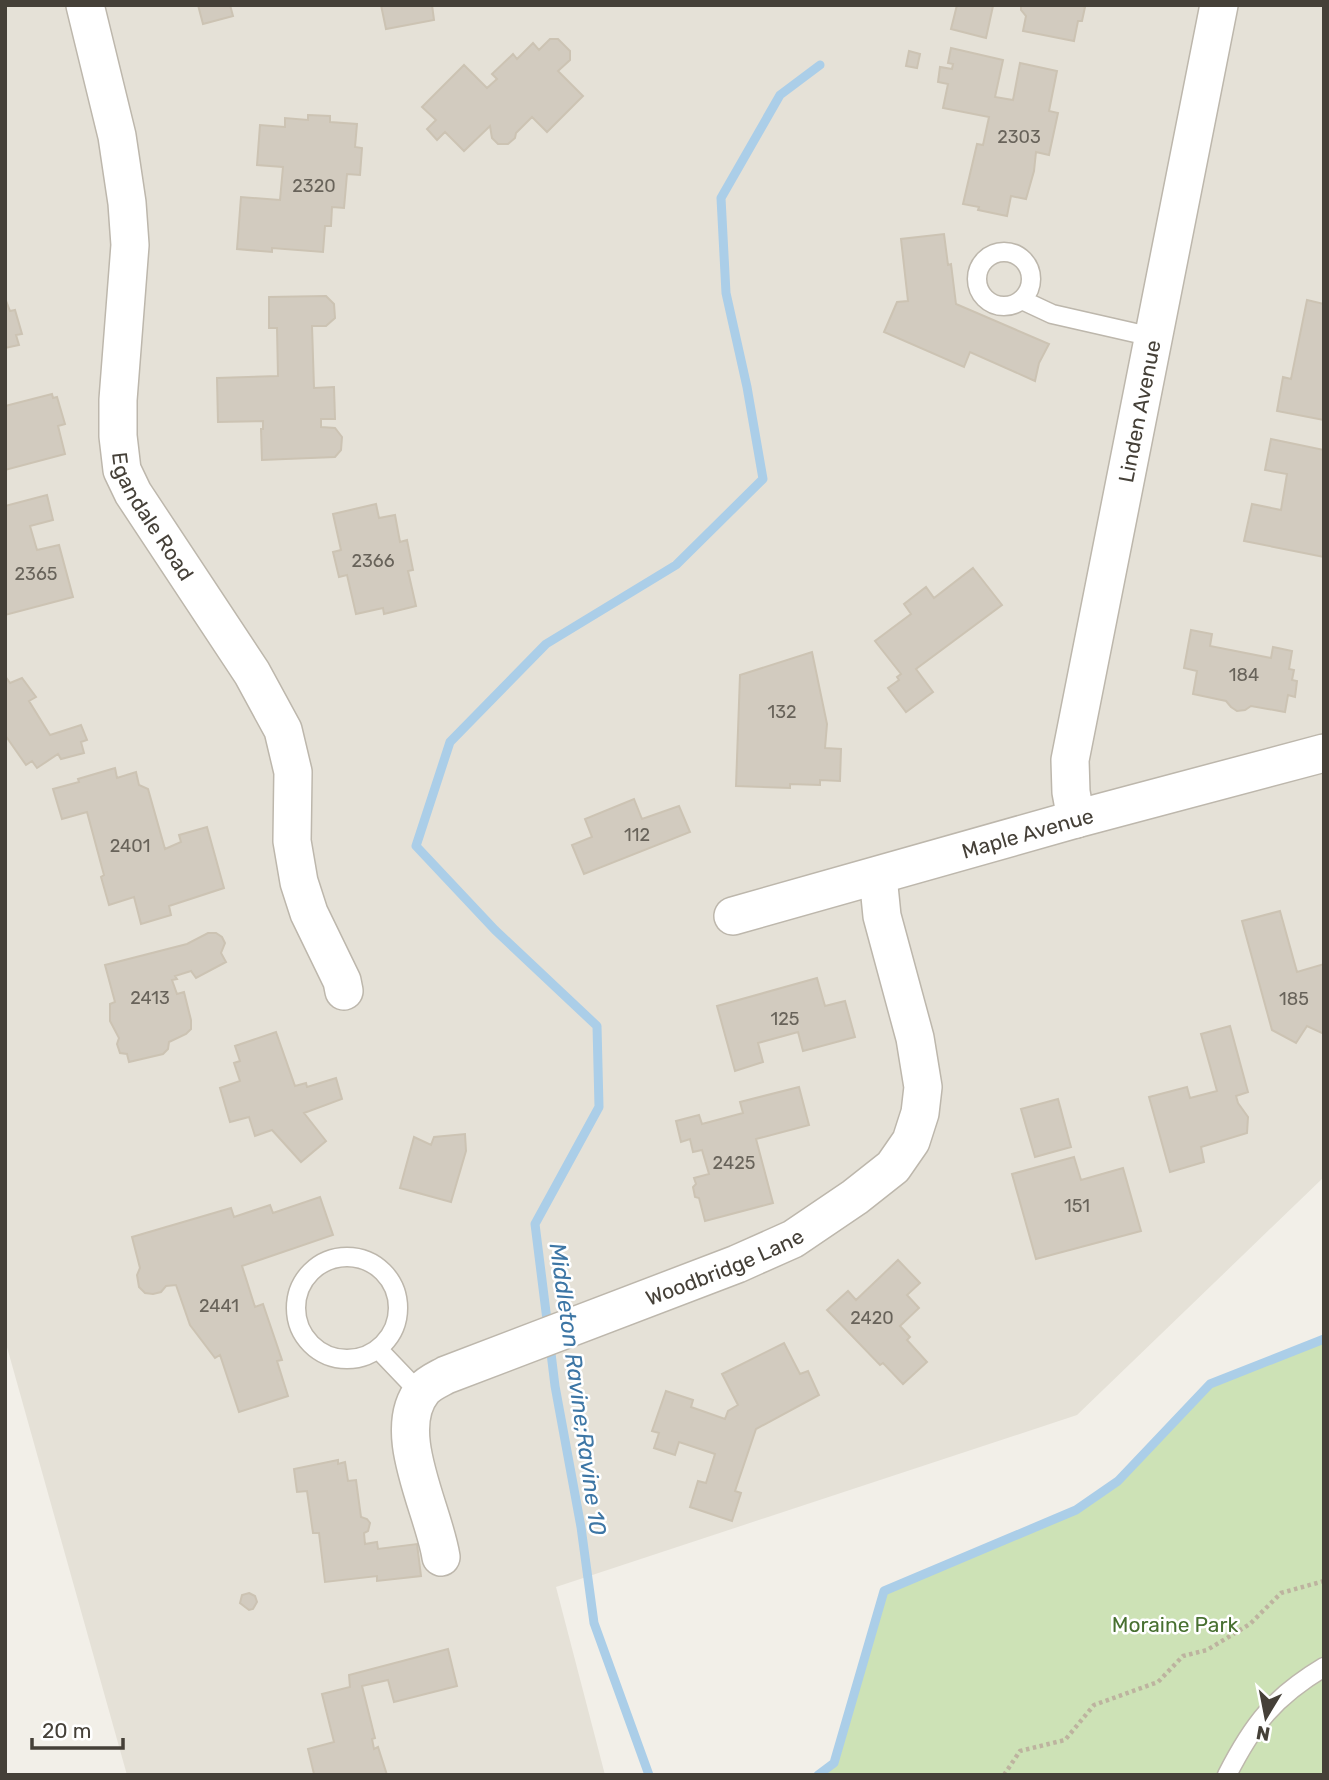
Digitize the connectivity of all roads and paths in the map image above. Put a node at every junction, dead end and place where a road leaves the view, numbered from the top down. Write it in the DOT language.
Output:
graph roads {
  1 [pos="85,5"];
  2 [pos="1219,5"];
  3 [pos="1022,300"];
  4 [pos="1153,337"];
  5 [pos="1324,753"];
  6 [pos="1076,819"];
  7 [pos="878,876"];
  8 [pos="733,916"];
  9 [pos="344,991"];
  10 [pos="378,1349"];
  11 [pos="421,1394"];
  12 [pos="441,1557"];
  13 [pos="1324,1581"];
  14 [pos="1324,1667"];
  15 [pos="1004,1775"];
  16 [pos="1227,1775"];
  1 -- 9 [label="street, Egandale Road"];
  2 -- 4 [label="street, Linden Avenue"];
  3 -- 4 [label="lane"];
  4 -- 6 [label="street, Linden Avenue"];
  5 -- 6 [label="street, Maple Avenue"];
  6 -- 7 [label="street, Maple Avenue"];
  7 -- 8 [label="street, Maple Avenue"];
  7 -- 11 [label="street, Woodbridge Lane"];
  10 -- 10 [label="lane"];
  10 -- 11 [label="lane"];
  11 -- 12 [label="street"];
  13 -- 15 [label="path"];
  14 -- 16 [label="lane"];
}
